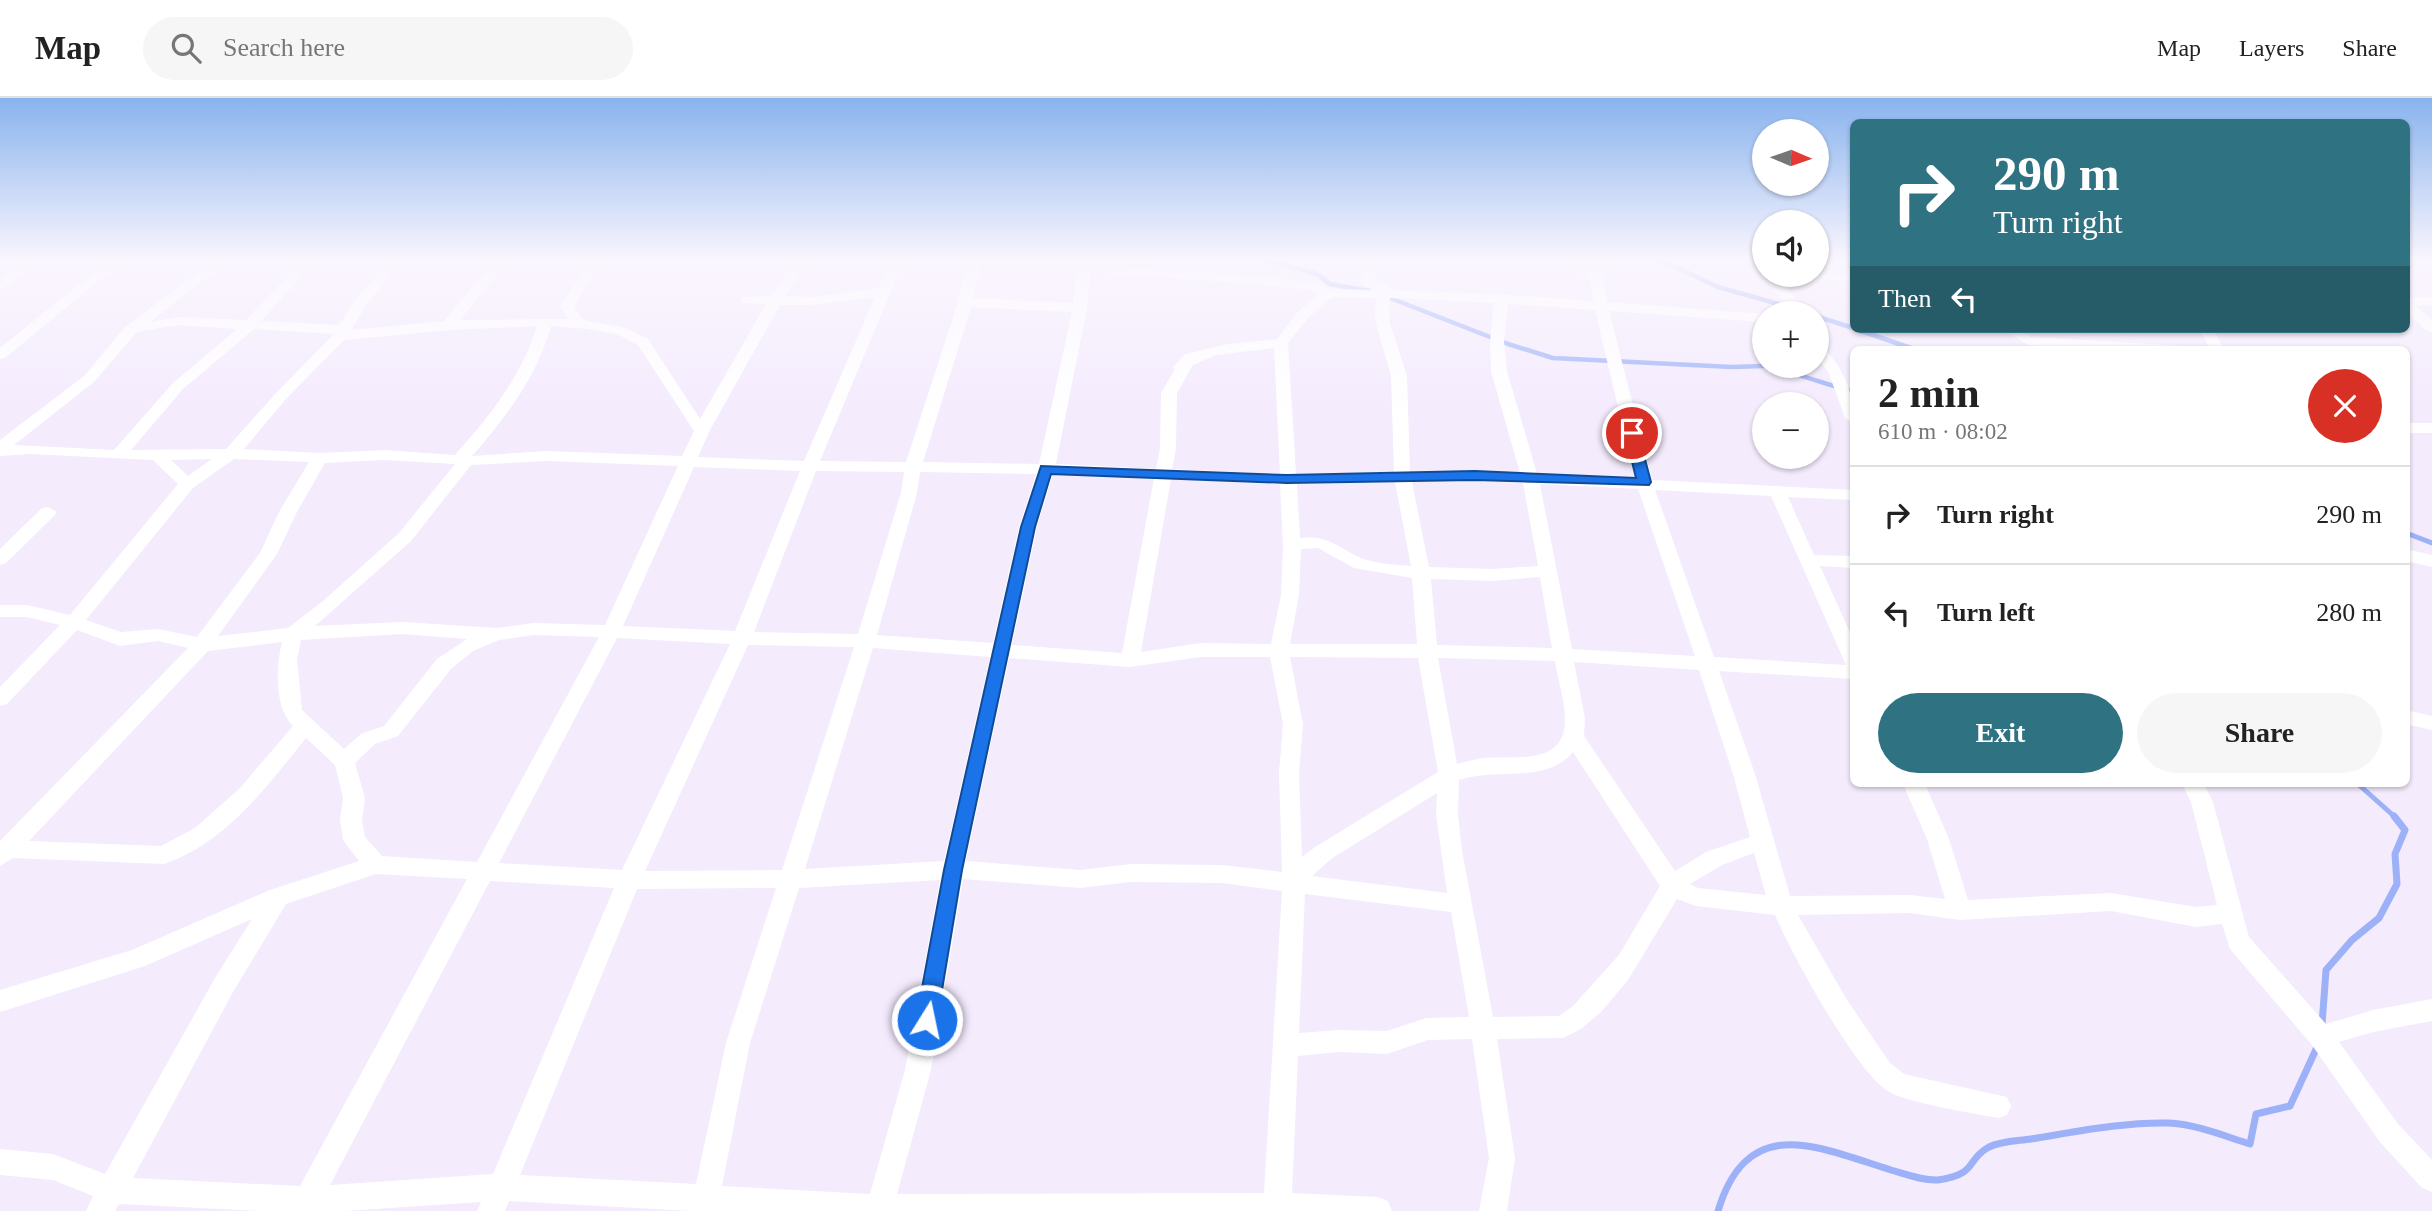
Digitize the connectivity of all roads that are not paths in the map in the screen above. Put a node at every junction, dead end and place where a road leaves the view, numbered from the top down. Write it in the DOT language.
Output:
graph roads {
  1 [pos="54,312"];
  2 [pos="154,312"];
  3 [pos="262,312"];
  4 [pos="356,312"];
  5 [pos="460,312"];
  6 [pos="571,312"];
  7 [pos="768,312"];
  8 [pos="876,312"];
  9 [pos="962,312"];
  10 [pos="1079,312"];
  11 [pos="1307,312"];
  12 [pos="1382,312"];
  13 [pos="1500,312"];
  14 [pos="1602,312"];
  15 [pos="1674,312"];
  16 [pos="2415,312"];
  17 [pos="1752,317"];
  18 [pos="545,323"];
  19 [pos="449,325"];
  20 [pos="581,325"];
  21 [pos="249,326"];
  22 [pos="2432,328"];
  23 [pos="130,330"];
  24 [pos="342,333"];
  25 [pos="2017,339"];
  26 [pos="1281,343"];
  27 [pos="2117,346"];
  28 [pos="0,355"];
  29 [pos="1829,363"];
  30 [pos="1850,410"];
  31 [pos="2410,428"];
  32 [pos="2432,428"];
  33 [pos="702,430"];
  34 [pos="0,450"];
  35 [pos="156,453"];
  36 [pos="232,453"];
  37 [pos="118,455"];
  38 [pos="320,458"];
  39 [pos="463,460"];
  40 [pos="687,460"];
  41 [pos="810,466"];
  42 [pos="913,467"];
  43 [pos="1046,469"];
  44 [pos="1162,475"];
  45 [pos="1402,477"];
  46 [pos="1530,478"];
  47 [pos="1287,479"];
  48 [pos="1644,482"];
  49 [pos="187,484"];
  50 [pos="1777,491"];
  51 [pos="1850,495"];
  52 [pos="48,512"];
  53 [pos="1292,546"];
  54 [pos="2410,556"];
  55 [pos="0,559"];
  56 [pos="1808,560"];
  57 [pos="2432,561"];
  58 [pos="1850,562"];
  59 [pos="1549,570"];
  60 [pos="1422,571"];
  61 [pos="0,611"];
  62 [pos="1834,620"];
  63 [pos="74,622"];
  64 [pos="611,632"];
  65 [pos="293,634"];
  66 [pos="497,634"];
  67 [pos="742,638"];
  68 [pos="866,641"];
  69 [pos="202,645"];
  70 [pos="1003,650"];
  71 [pos="1427,651"];
  72 [pos="1279,652"];
  73 [pos="1850,653"];
  74 [pos="1850,654"];
  75 [pos="1562,655"];
  76 [pos="1130,660"];
  77 [pos="1705,663"];
  78 [pos="1850,672"];
  79 [pos="0,699"];
  80 [pos="2410,717"];
  81 [pos="2432,723"];
  82 [pos="305,725"];
  83 [pos="1574,737"];
  84 [pos="344,761"];
  85 [pos="1449,776"];
  86 [pos="1915,787"];
  87 [pos="2194,787"];
  88 [pos="1763,842"];
  89 [pos="3,851"];
  90 [pos="376,865"];
  91 [pos="953,870"];
  92 [pos="481,872"];
  93 [pos="791,879"];
  94 [pos="629,880"];
  95 [pos="1294,884"];
  96 [pos="1673,887"];
  97 [pos="278,897"];
  98 [pos="1462,904"];
  99 [pos="1782,906"];
  100 [pos="1960,910"];
  101 [pos="2229,915"];
  102 [pos="0,1001"];
  103 [pos="2432,1010"];
  104 [pos="1483,1027"];
  105 [pos="2321,1037"];
  106 [pos="1287,1046"];
  107 [pos="1998,1106"];
  108 [pos="0,1162"];
  109 [pos="2432,1179"];
  110 [pos="497,1199"];
  111 [pos="106,1201"];
  112 [pos="706,1204"];
  113 [pos="305,1205"];
  114 [pos="1277,1208"];
  115 [pos="880,1209"];
  116 [pos="1378,1211"];
  117 [pos="1493,1211"];
  1 -- 28 [label="street"];
  2 -- 23 [label="street"];
  3 -- 21 [label="street"];
  4 -- 24 [label="street"];
  5 -- 19 [label="street"];
  6 -- 20 [label="street"];
  7 -- 33 [label="street"];
  8 -- 41 [label="street"];
  9 -- 42 [label="street"];
  10 -- 43 [label="street"];
  11 -- 26 [label="street"];
  12 -- 45 [label="street"];
  13 -- 46 [label="street"];
  14 -- 48 [label="street"];
  15 -- 17 [label="street"];
  16 -- 22 [label="street"];
  18 -- 19 [label="street"];
  18 -- 20 [label="street"];
  18 -- 39 [label="street"];
  19 -- 24 [label="street"];
  20 -- 33 [label="street"];
  21 -- 23 [label="street"];
  21 -- 24 [label="street"];
  21 -- 37 [label="street"];
  23 -- 34 [label="street"];
  24 -- 36 [label="street"];
  25 -- 27 [label="street"];
  26 -- 44 [label="street"];
  26 -- 47 [label="street"];
  29 -- 30 [label="street"];
  31 -- 32 [label="street"];
  33 -- 40 [label="street"];
  34 -- 37 [label="street"];
  35 -- 36 [label="street"];
  35 -- 37 [label="street"];
  35 -- 49 [label="street"];
  36 -- 38 [label="street"];
  36 -- 49 [label="street"];
  38 -- 39 [label="street"];
  38 -- 69 [label="street"];
  39 -- 40 [label="street"];
  39 -- 65 [label="street"];
  40 -- 41 [label="street"];
  40 -- 64 [label="street"];
  41 -- 42 [label="street"];
  41 -- 67 [label="street"];
  42 -- 43 [label="street"];
  42 -- 68 [label="street"];
  43 -- 44 [label="street"];
  43 -- 70 [label="street"];
  44 -- 47 [label="street"];
  44 -- 76 [label="street"];
  45 -- 46 [label="street"];
  45 -- 47 [label="street"];
  45 -- 60 [label="street"];
  46 -- 48 [label="street"];
  46 -- 59 [label="street"];
  47 -- 53 [label="street"];
  48 -- 50 [label="street"];
  48 -- 77 [label="street"];
  49 -- 63 [label="street"];
  50 -- 51 [label="street"];
  50 -- 56 [label="street"];
  52 -- 55 [label="street"];
  53 -- 60 [label="street"];
  53 -- 72 [label="street"];
  54 -- 57 [label="street"];
  56 -- 58 [label="street"];
  56 -- 73 [label="street"];
  59 -- 60 [label="street"];
  59 -- 75 [label="street"];
  60 -- 71 [label="street"];
  61 -- 63 [label="street"];
  62 -- 74 [label="street"];
  63 -- 69 [label="street"];
  63 -- 79 [label="street"];
  64 -- 66 [label="street"];
  64 -- 67 [label="street"];
  64 -- 92 [label="street"];
  65 -- 66 [label="street"];
  65 -- 69 [label="street"];
  65 -- 82 [label="street"];
  66 -- 84 [label="street"];
  67 -- 68 [label="street"];
  67 -- 94 [label="street"];
  68 -- 70 [label="street"];
  68 -- 93 [label="street"];
  69 -- 89 [label="street"];
  70 -- 76 [label="street"];
  70 -- 91 [label="street"];
  71 -- 72 [label="street"];
  71 -- 75 [label="street"];
  71 -- 85 [label="street"];
  72 -- 76 [label="street"];
  72 -- 95 [label="street"];
  75 -- 77 [label="street"];
  75 -- 83 [label="street"];
  77 -- 78 [label="street"];
  77 -- 88 [label="street"];
  80 -- 81 [label="street"];
  82 -- 84 [label="street"];
  82 -- 89 [label="street"];
  83 -- 85 [label="street"];
  83 -- 96 [label="street"];
  84 -- 90 [label="street"];
  85 -- 95 [label="street"];
  85 -- 98 [label="street"];
  86 -- 100 [label="street"];
  87 -- 101 [label="street"];
  88 -- 96 [label="street"];
  88 -- 99 [label="street"];
  90 -- 92 [label="street"];
  90 -- 97 [label="street"];
  91 -- 93 [label="street"];
  91 -- 95 [label="street"];
  91 -- 115 [label="street"];
  92 -- 94 [label="street"];
  92 -- 113 [label="street"];
  93 -- 94 [label="street"];
  93 -- 112 [label="street"];
  94 -- 110 [label="street"];
  95 -- 98 [label="street"];
  95 -- 106 [label="street"];
  96 -- 99 [label="street"];
  96 -- 104 [label="street"];
  97 -- 102 [label="street"];
  97 -- 111 [label="street"];
  98 -- 104 [label="street"];
  99 -- 100 [label="street"];
  99 -- 107 [label="street"];
  100 -- 101 [label="street"];
  101 -- 105 [label="street"];
  103 -- 105 [label="street"];
  104 -- 106 [label="street"];
  104 -- 117 [label="street"];
  105 -- 109 [label="street"];
  106 -- 114 [label="street"];
  108 -- 111 [label="street"];
  110 -- 112 [label="street"];
  110 -- 113 [label="street"];
  111 -- 113 [label="street"];
  112 -- 115 [label="street"];
  114 -- 115 [label="street"];
  114 -- 116 [label="street"];
}
